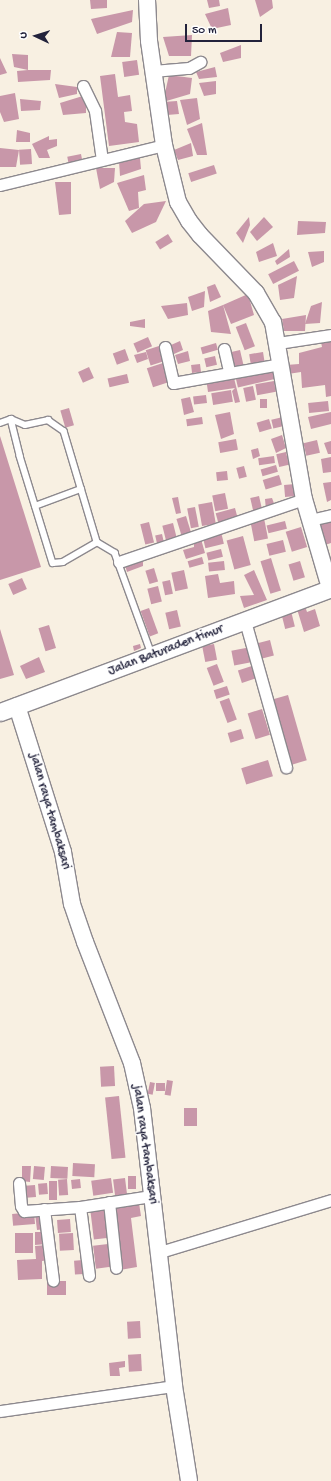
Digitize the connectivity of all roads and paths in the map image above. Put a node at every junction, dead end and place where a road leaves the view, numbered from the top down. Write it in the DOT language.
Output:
graph roads {
  1 [pos="147,0"];
  2 [pos="200,62"];
  3 [pos="153,71"];
  4 [pos="83,86"];
  5 [pos="164,145"];
  6 [pos="102,160"];
  7 [pos="0,185"];
  8 [pos="331,335"];
  9 [pos="278,343"];
  10 [pos="165,348"];
  11 [pos="224,349"];
  12 [pos="281,364"];
  13 [pos="229,371"];
  14 [pos="11,419"];
  15 [pos="0,423"];
  16 [pos="80,489"];
  17 [pos="304,499"];
  18 [pos="34,506"];
  19 [pos="331,514"];
  20 [pos="310,520"];
  21 [pos="97,542"];
  22 [pos="119,562"];
  23 [pos="330,588"];
  24 [pos="245,621"];
  25 [pos="153,656"];
  26 [pos="18,706"];
  27 [pos="0,712"];
  28 [pos="286,767"];
  29 [pos="19,1184"];
  30 [pos="151,1196"];
  31 [pos="331,1200"];
  32 [pos="109,1202"];
  33 [pos="80,1207"];
  34 [pos="44,1209"];
  35 [pos="160,1252"];
  36 [pos="116,1268"];
  37 [pos="89,1275"];
  38 [pos="53,1280"];
  39 [pos="174,1386"];
  40 [pos="0,1411"];
  41 [pos="189,1481"];
  1 -- 3 [label="street"];
  2 -- 3 [label="street"];
  3 -- 5 [label="street"];
  4 -- 6 [label="street"];
  5 -- 6 [label="street"];
  5 -- 9 [label="street"];
  6 -- 7 [label="street"];
  8 -- 9 [label="street"];
  9 -- 12 [label="street"];
  10 -- 13 [label="street"];
  11 -- 13 [label="street"];
  12 -- 13 [label="street"];
  12 -- 17 [label="street"];
  14 -- 15 [label="lane"];
  14 -- 16 [label="lane"];
  14 -- 18 [label="lane"];
  16 -- 18 [label="lane"];
  16 -- 21 [label="lane"];
  17 -- 20 [label="street"];
  17 -- 22 [label="street"];
  18 -- 21 [label="lane"];
  19 -- 20 [label="street"];
  20 -- 23 [label="street"];
  21 -- 22 [label="lane"];
  22 -- 25 [label="lane"];
  23 -- 24 [label="main road, Jalan Baturaden timur"];
  24 -- 25 [label="main road, Jalan Baturaden timur"];
  24 -- 28 [label="street"];
  25 -- 26 [label="main road, Jalan Baturaden timur"];
  26 -- 27 [label="main road, Jalan Baturaden timur"];
  26 -- 30 [label="street, jalan raya tambaksari"];
  29 -- 34 [label="street"];
  30 -- 32 [label="street"];
  30 -- 35 [label="street, jalan raya tambaksari"];
  31 -- 35 [label="street"];
  32 -- 33 [label="street"];
  32 -- 36 [label="street"];
  33 -- 34 [label="street"];
  33 -- 37 [label="street"];
  34 -- 38 [label="street"];
  35 -- 39 [label="street, jalan raya tambaksari"];
  39 -- 40 [label="street"];
  39 -- 41 [label="street, jalan raya tambaksari"];
}
